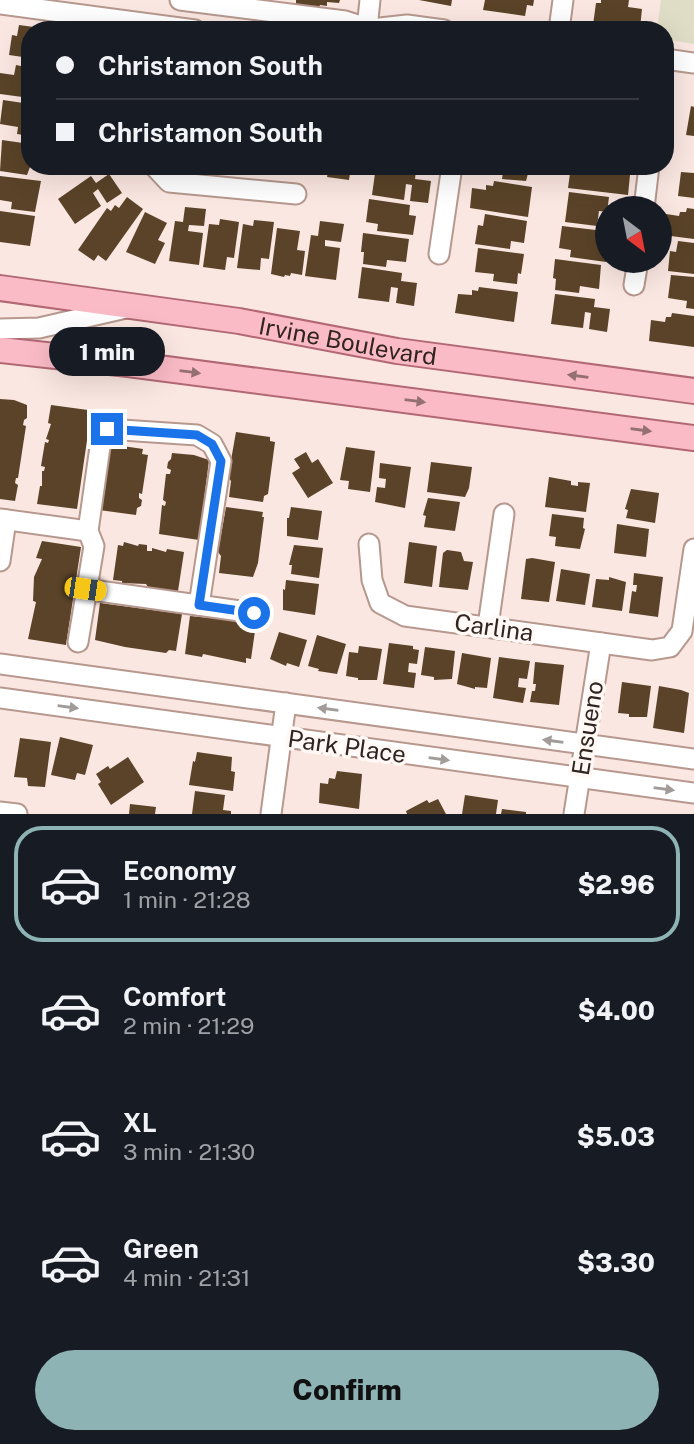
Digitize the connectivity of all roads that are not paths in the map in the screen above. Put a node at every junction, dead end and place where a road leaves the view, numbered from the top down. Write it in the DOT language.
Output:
graph roads {
  1 [pos="171,0"];
  2 [pos="180,0"];
  3 [pos="370,0"];
  4 [pos="564,0"];
  5 [pos="0,4"];
  6 [pos="119,21"];
  7 [pos="169,21"];
  8 [pos="345,21"];
  9 [pos="366,21"];
  10 [pos="560,21"];
  11 [pos="674,60"];
  12 [pos="694,63"];
  13 [pos="162,175"];
  14 [pos="451,175"];
  15 [pos="648,175"];
  16 [pos="296,194"];
  17 [pos="645,196"];
  18 [pos="439,254"];
  19 [pos="636,273"];
  20 [pos="634,285"];
  21 [pos="0,288"];
  22 [pos="134,306"];
  23 [pos="0,329"];
  24 [pos="0,350"];
  25 [pos="694,391"];
  26 [pos="694,438"];
  27 [pos="504,514"];
  28 [pos="3,519"];
  29 [pos="88,531"];
  30 [pos="369,544"];
  31 [pos="694,549"];
  32 [pos="0,561"];
  33 [pos="85,589"];
  34 [pos="199,605"];
  35 [pos="254,613"];
  36 [pos="488,626"];
  37 [pos="78,642"];
  38 [pos="601,642"];
  39 [pos="0,664"];
  40 [pos="0,698"];
  41 [pos="286,704"];
  42 [pos="281,737"];
  43 [pos="584,745"];
  44 [pos="694,759"];
  45 [pos="579,778"];
  46 [pos="694,793"];
  47 [pos="0,812"];
  48 [pos="17,814"];
  49 [pos="271,814"];
  50 [pos="574,814"];
  1 -- 7 [label="street"];
  2 -- 8 [label="street"];
  3 -- 9 [label="street"];
  4 -- 10 [label="street"];
  5 -- 6 [label="street"];
  11 -- 12 [label="street"];
  13 -- 16 [label="street"];
  14 -- 18 [label="street"];
  15 -- 17 [label="street"];
  19 -- 20 [label="street"];
  21 -- 22 [label="main road, Irvine Boulevard"];
  22 -- 23 [label="street"];
  25 -- 22 [label="main road, Irvine Boulevard, one-way"];
  24 -- 26 [label="main road, Irvine Boulevard, one-way"];
  27 -- 36 [label="street"];
  28 -- 29 [label="street"];
  28 -- 32 [label="street"];
  29 -- 33 [label="street"];
  29 -- 34 [label="street"];
  30 -- 36 [label="street, Carlina"];
  31 -- 38 [label="street, Carlina"];
  33 -- 34 [label="street"];
  33 -- 37 [label="street"];
  34 -- 35 [label="street"];
  36 -- 38 [label="street, Carlina"];
  38 -- 43 [label="street, Ensueno"];
  39 -- 41 [label="street, Park Place"];
  40 -- 42 [label="street, Park Place, one-way"];
  41 -- 42 [label="street"];
  43 -- 41 [label="street, Park Place, one-way"];
  42 -- 45 [label="street, Park Place, one-way"];
  42 -- 49 [label="street"];
  43 -- 44 [label="street, Park Place"];
  43 -- 45 [label="street, Ensueno"];
  45 -- 46 [label="street, Park Place, one-way"];
  45 -- 50 [label="street, Ensueno"];
  47 -- 48 [label="street"];
}
